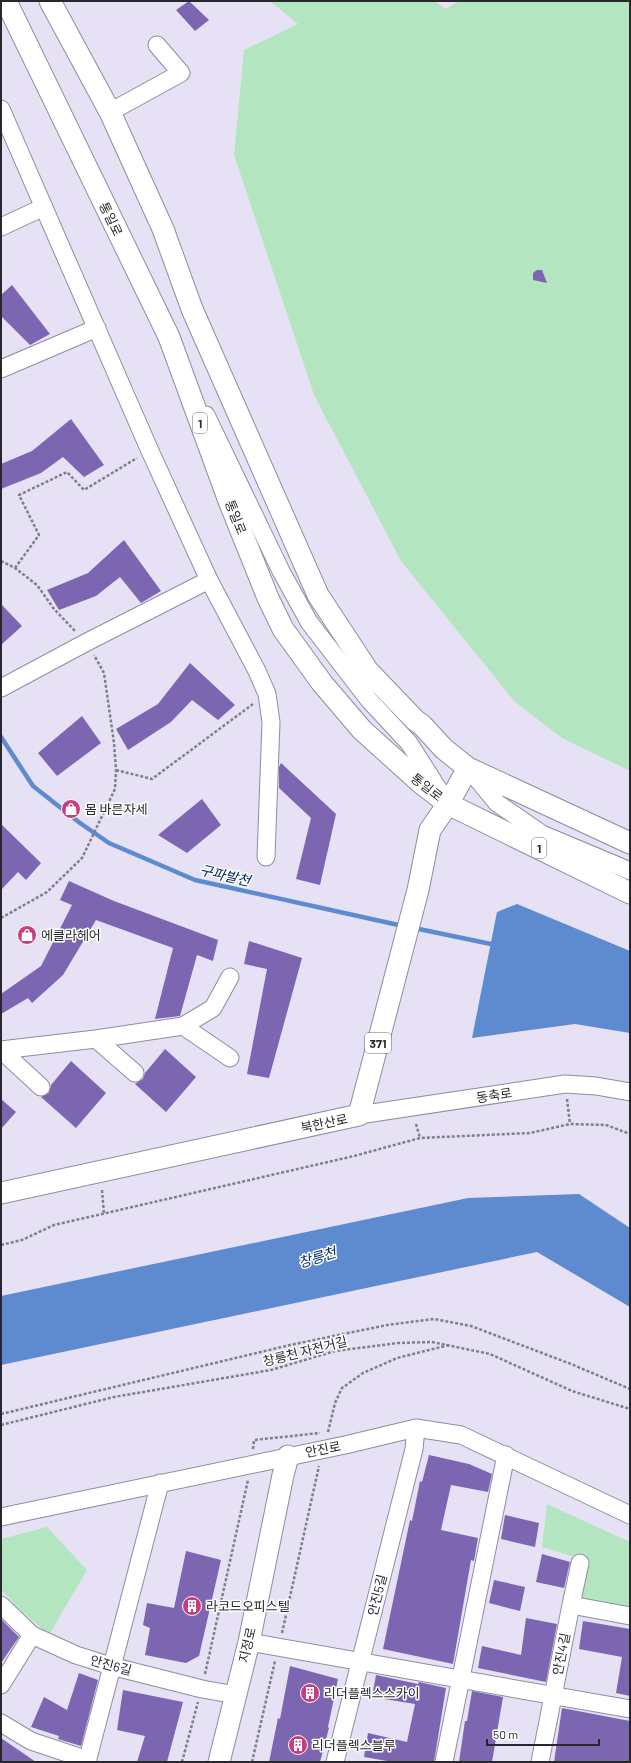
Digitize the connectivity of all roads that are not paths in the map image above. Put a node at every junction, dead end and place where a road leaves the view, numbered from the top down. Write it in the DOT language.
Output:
graph roads {
  1 [pos="6,1"];
  2 [pos="50,1"];
  3 [pos="157,45"];
  4 [pos="1,109"];
  5 [pos="110,112"];
  6 [pos="44,207"];
  7 [pos="1,227"];
  8 [pos="97,328"];
  9 [pos="1,369"];
  10 [pos="209,580"];
  11 [pos="1,688"];
  12 [pos="468,768"];
  13 [pos="448,804"];
  14 [pos="630,843"];
  15 [pos="266,857"];
  16 [pos="630,872"];
  17 [pos="630,893"];
  18 [pos="230,978"];
  19 [pos="183,1026"];
  20 [pos="96,1039"];
  21 [pos="1,1050"];
  22 [pos="230,1058"];
  23 [pos="135,1073"];
  24 [pos="40,1087"];
  25 [pos="630,1092"];
  26 [pos="359,1116"];
  27 [pos="1,1193"];
  28 [pos="416,1428"];
  29 [pos="506,1455"];
  30 [pos="288,1456"];
  31 [pos="160,1483"];
  32 [pos="630,1515"];
  33 [pos="1,1517"];
  34 [pos="580,1563"];
  35 [pos="1,1605"];
  36 [pos="571,1605"];
  37 [pos="630,1616"];
  38 [pos="32,1635"];
  39 [pos="249,1642"];
  40 [pos="360,1662"];
  41 [pos="111,1666"];
  42 [pos="460,1679"];
  43 [pos="1,1685"];
  44 [pos="236,1695"];
  45 [pos="553,1695"];
  46 [pos="630,1709"];
  47 [pos="1,1724"];
  48 [pos="87,1761"];
  49 [pos="219,1762"];
  50 [pos="335,1762"];
  51 [pos="444,1762"];
  52 [pos="540,1762"];
  1 -- 13 [label="main road, 통일로 / 1"];
  2 -- 5 [label="main road"];
  3 -- 5 [label="street"];
  4 -- 6 [label="street"];
  5 -- 12 [label="main road"];
  6 -- 7 [label="street"];
  6 -- 8 [label="street"];
  8 -- 9 [label="street"];
  8 -- 10 [label="street"];
  10 -- 11 [label="street"];
  10 -- 15 [label="street"];
  12 -- 13 [label="main road, 북한산로 / 371"];
  12 -- 14 [label="main road"];
  12 -- 16 [label="street"];
  13 -- 17 [label="main road, 통일로 / 1"];
  13 -- 26 [label="main road, 북한산로 / 371"];
  18 -- 19 [label="street"];
  19 -- 20 [label="street"];
  19 -- 22 [label="street"];
  20 -- 21 [label="street"];
  20 -- 23 [label="street"];
  21 -- 24 [label="street"];
  25 -- 26 [label="street, 동축로"];
  26 -- 27 [label="main road, 북한산로"];
  28 -- 29 [label="street, 안진로"];
  28 -- 30 [label="street, 안진로"];
  28 -- 40 [label="street, 안진5길"];
  29 -- 32 [label="street, 안진로"];
  29 -- 42 [label="street"];
  30 -- 31 [label="street, 안진로"];
  30 -- 39 [label="main road, 지정로"];
  31 -- 33 [label="street, 안진로"];
  31 -- 41 [label="street"];
  34 -- 36 [label="street, 안진4길"];
  35 -- 38 [label="street, 안진6길"];
  36 -- 37 [label="street"];
  36 -- 45 [label="street, 안진4길"];
  38 -- 41 [label="street, 안진6길"];
  38 -- 43 [label="street"];
  39 -- 40 [label="street"];
  39 -- 44 [label="main road, 지정로"];
  40 -- 42 [label="street"];
  40 -- 50 [label="street, 안진5길"];
  41 -- 44 [label="street, 안진6길"];
  41 -- 48 [label="street"];
  42 -- 45 [label="street"];
  42 -- 51 [label="street"];
  44 -- 49 [label="main road, 지정로"];
  45 -- 46 [label="street"];
  45 -- 52 [label="street, 안진4길"];
  47 -- 48 [label="street"];
}
